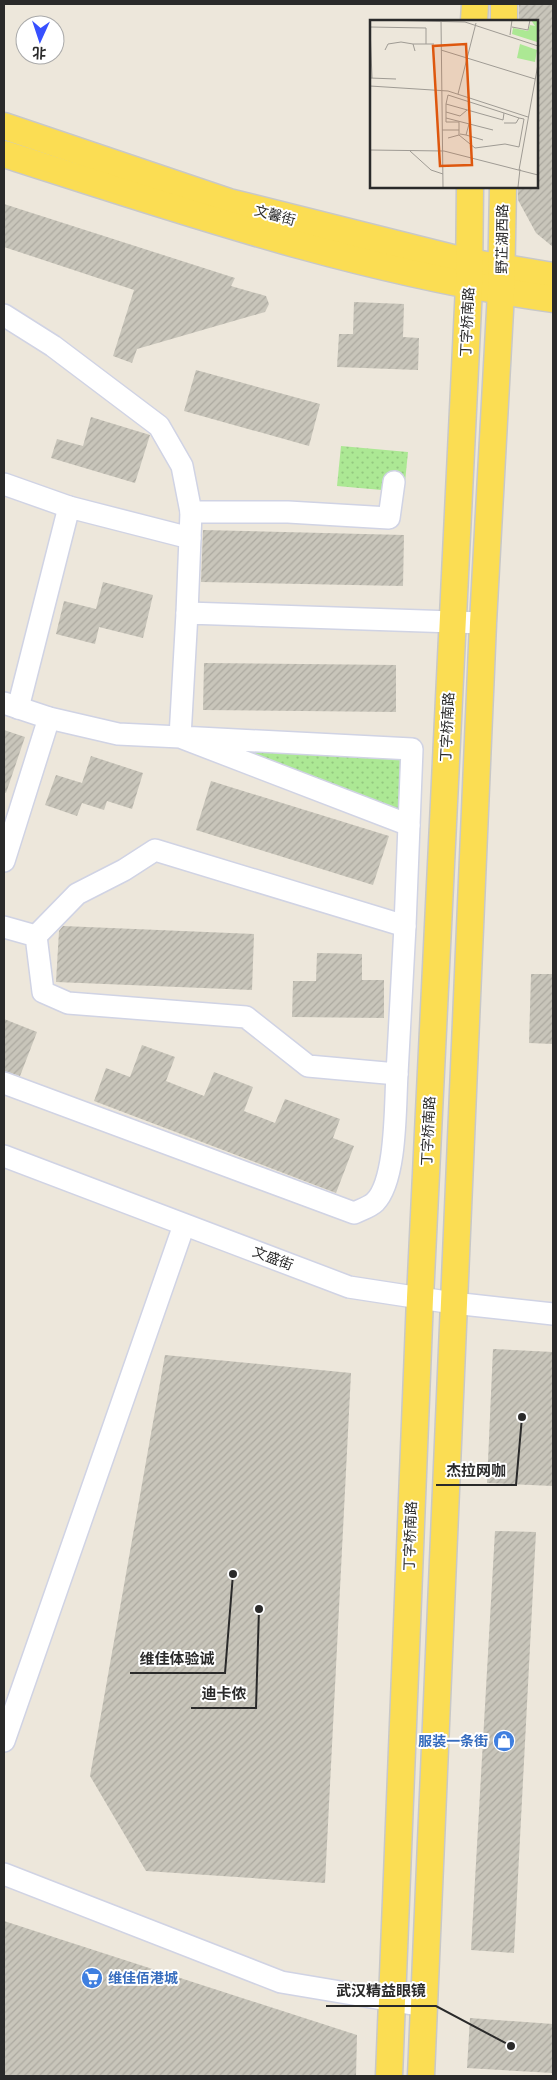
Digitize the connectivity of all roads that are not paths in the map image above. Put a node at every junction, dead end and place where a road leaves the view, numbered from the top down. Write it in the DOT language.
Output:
graph roads {
  1 [pos="475,4"];
  2 [pos="504,4"];
  3 [pos="474,20"];
  4 [pos="504,20"];
  5 [pos="4,126"];
  6 [pos="4,154"];
  7 [pos="470,188"];
  8 [pos="503,188"];
  9 [pos="469,274"];
  10 [pos="553,276"];
  11 [pos="502,280"];
  12 [pos="553,299"];
  13 [pos="4,315"];
  14 [pos="394,482"];
  15 [pos="4,484"];
  16 [pos="69,507"];
  17 [pos="191,512"];
  18 [pos="190,538"];
  19 [pos="187,613"];
  20 [pos="452,622"];
  21 [pos="484,623"];
  22 [pos="11,705"];
  23 [pos="49,718"];
  24 [pos="180,737"];
  25 [pos="409,825"];
  26 [pos="4,861"];
  27 [pos="405,926"];
  28 [pos="4,927"];
  29 [pos="36,936"];
  30 [pos="397,1074"];
  31 [pos="4,1084"];
  32 [pos="4,1156"];
  33 [pos="184,1225"];
  34 [pos="420,1298"];
  35 [pos="453,1303"];
  36 [pos="553,1314"];
  37 [pos="4,1741"];
  38 [pos="4,1874"];
  39 [pos="391,2000"];
  40 [pos="424,2006"];
  41 [pos="388,2076"];
  42 [pos="421,2076"];
  1 -- 3 [label="main road"];
  2 -- 4 [label="main road"];
  5 -- 9 [label="main road, 文馨街"];
  6 -- 9 [label="main road, 文馨街"];
  7 -- 9 [label="main road, 丁字桥南路"];
  8 -- 11 [label="main road, 野芷湖西路"];
  9 -- 11 [label="main road, 文馨街"];
  9 -- 20 [label="main road, 丁字桥南路"];
  10 -- 11 [label="main road, 文馨街"];
  11 -- 12 [label="main road, 文馨街"];
  11 -- 21 [label="main road"];
  13 -- 17 [label="street"];
  14 -- 17 [label="street"];
  15 -- 16 [label="street"];
  16 -- 18 [label="street"];
  16 -- 22 [label="street"];
  17 -- 18 [label="street"];
  18 -- 19 [label="street"];
  19 -- 20 [label="street"];
  19 -- 24 [label="street"];
  20 -- 21 [label="street"];
  20 -- 34 [label="main road, 丁字桥南路"];
  21 -- 35 [label="main road"];
  22 -- 23 [label="street"];
  23 -- 24 [label="street"];
  23 -- 26 [label="street"];
  24 -- 25 [label="street"];
  24 -- 25 [label="street"];
  25 -- 27 [label="street"];
  27 -- 29 [label="street"];
  27 -- 30 [label="street"];
  28 -- 29 [label="street"];
  29 -- 30 [label="street"];
  30 -- 31 [label="street"];
  32 -- 33 [label="street, 文盛街"];
  33 -- 34 [label="street, 文盛街"];
  33 -- 37 [label="street"];
  34 -- 35 [label="street, 文盛街"];
  34 -- 39 [label="main road, 丁字桥南路"];
  35 -- 36 [label="street, 文盛街"];
  35 -- 40 [label="main road"];
  38 -- 39 [label="street"];
  39 -- 40 [label="street"];
  39 -- 41 [label="main road, 丁字桥南路"];
  40 -- 42 [label="main road"];
}
